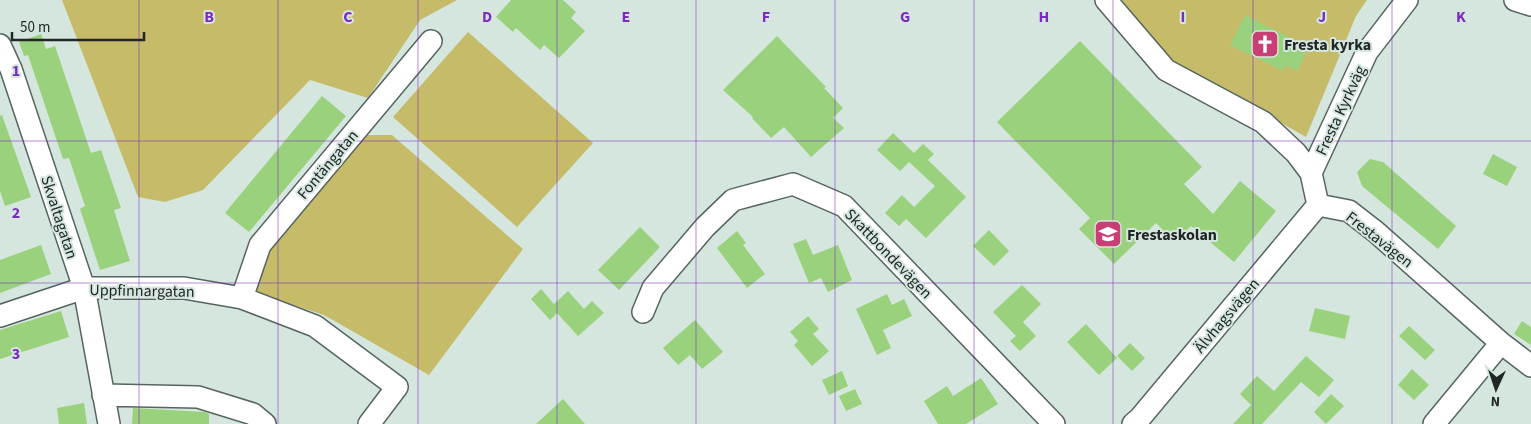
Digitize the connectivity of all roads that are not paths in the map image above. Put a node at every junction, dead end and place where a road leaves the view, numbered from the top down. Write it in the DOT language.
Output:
graph roads {
  1 [pos="1106,0"];
  2 [pos="1407,0"];
  3 [pos="1515,0"];
  4 [pos="1531,5"];
  5 [pos="431,41"];
  6 [pos="0,45"];
  7 [pos="1311,173"];
  8 [pos="1318,205"];
  9 [pos="84,288"];
  10 [pos="242,298"];
  11 [pos="643,312"];
  12 [pos="0,316"];
  13 [pos="1501,343"];
  14 [pos="1531,366"];
  15 [pos="103,395"];
  16 [pos="109,424"];
  17 [pos="265,424"];
  18 [pos="369,424"];
  19 [pos="1054,424"];
  20 [pos="1133,424"];
  21 [pos="1434,424"];
  1 -- 7 [label="street"];
  2 -- 7 [label="street, Fresta Kyrkväg"];
  3 -- 4 [label="street"];
  5 -- 10 [label="street, Fontängatan"];
  6 -- 9 [label="street, Skvaltagatan"];
  7 -- 8 [label="street"];
  8 -- 13 [label="street, Frestavägen"];
  8 -- 20 [label="street, Älvhagsvägen"];
  9 -- 10 [label="street, Uppfinnargatan"];
  9 -- 12 [label="street, Uppfinnargatan"];
  9 -- 15 [label="street, Skvaltagatan"];
  10 -- 18 [label="street, Uppfinnargatan"];
  11 -- 19 [label="street, Skattbondevägen"];
  13 -- 14 [label="street, Frestavägen"];
  13 -- 21 [label="street"];
  15 -- 16 [label="street, Skvaltagatan"];
  15 -- 17 [label="street"];
}
